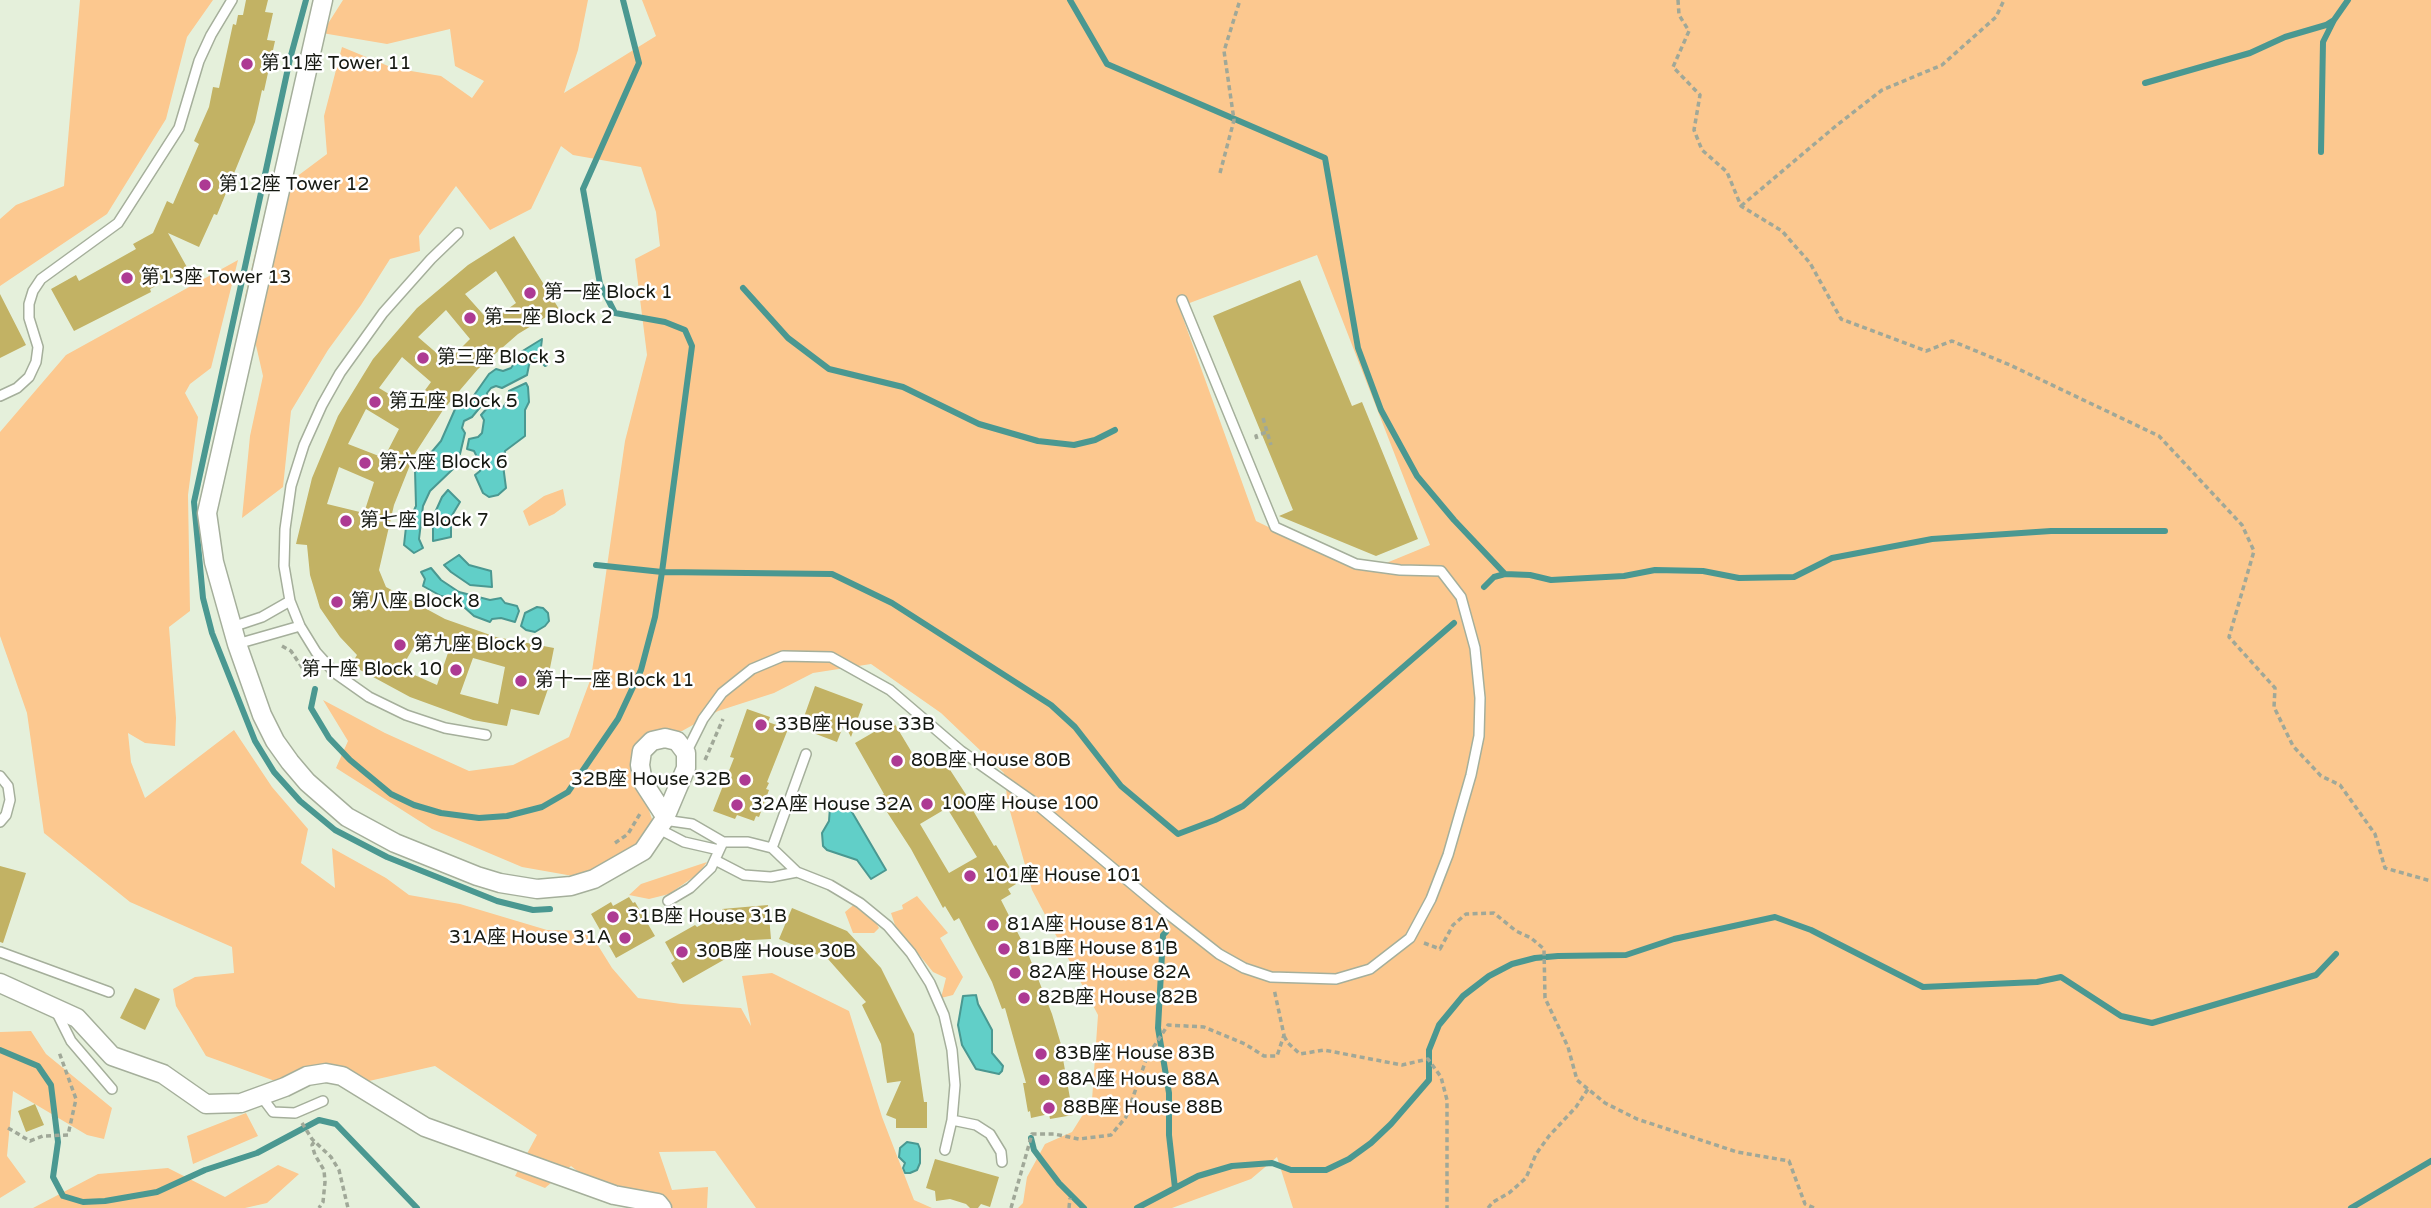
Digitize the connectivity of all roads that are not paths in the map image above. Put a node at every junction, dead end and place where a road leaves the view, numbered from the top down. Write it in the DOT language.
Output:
graph roads {
  1 [pos="232,0"];
  2 [pos="324,0"];
  3 [pos="458,233"];
  4 [pos="1182,300"];
  5 [pos="0,396"];
  6 [pos="290,601"];
  7 [pos="300,626"];
  8 [pos="232,627"];
  9 [pos="237,644"];
  10 [pos="486,735"];
  11 [pos="686,754"];
  12 [pos="806,754"];
  13 [pos="0,776"];
  14 [pos="0,822"];
  15 [pos="663,822"];
  16 [pos="721,846"];
  17 [pos="772,848"];
  18 [pos="715,860"];
  19 [pos="797,872"];
  20 [pos="668,901"];
  21 [pos="0,952"];
  22 [pos="0,983"];
  23 [pos="109,992"];
  24 [pos="54,1007"];
  25 [pos="112,1089"];
  26 [pos="261,1096"];
  27 [pos="323,1101"];
  28 [pos="952,1120"];
  29 [pos="945,1150"];
  30 [pos="1002,1162"];
  31 [pos="662,1208"];
  1 -- 5 [label="lane"];
  2 -- 8 [label="street"];
  3 -- 6 [label="lane"];
  4 -- 11 [label="lane"];
  6 -- 7 [label="lane"];
  6 -- 8 [label="lane"];
  7 -- 9 [label="lane"];
  7 -- 10 [label="lane"];
  8 -- 9 [label="street"];
  9 -- 15 [label="street"];
  11 -- 15 [label="street"];
  11 -- 15 [label="street"];
  12 -- 17 [label="lane"];
  13 -- 14 [label="lane"];
  15 -- 16 [label="lane"];
  15 -- 16 [label="lane"];
  16 -- 17 [label="lane"];
  16 -- 18 [label="lane"];
  17 -- 19 [label="lane"];
  18 -- 19 [label="lane"];
  18 -- 20 [label="lane"];
  19 -- 28 [label="lane"];
  21 -- 23 [label="lane"];
  22 -- 24 [label="street"];
  24 -- 25 [label="lane"];
  24 -- 26 [label="street"];
  26 -- 27 [label="lane"];
  26 -- 31 [label="street"];
  28 -- 29 [label="lane"];
  28 -- 30 [label="lane"];
}
